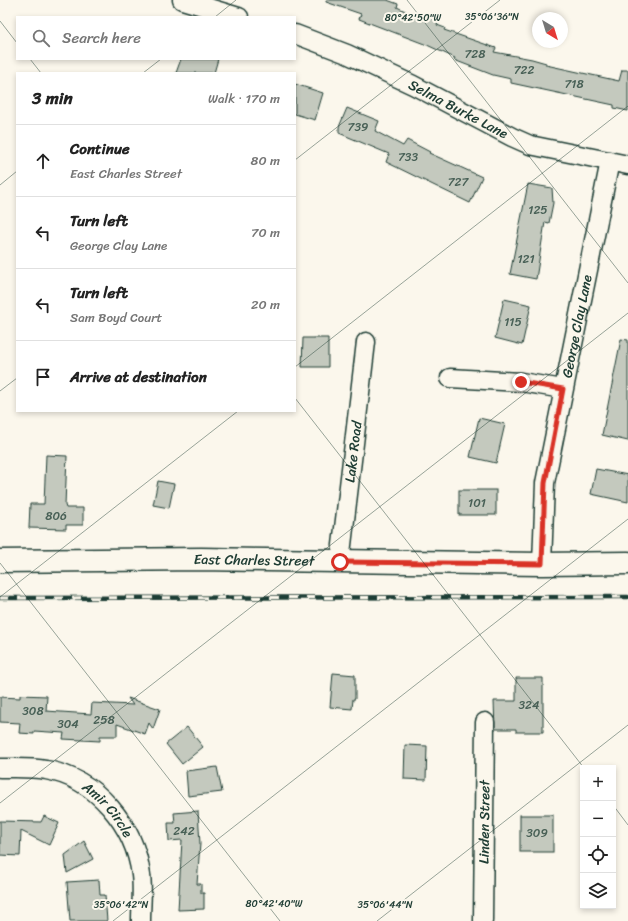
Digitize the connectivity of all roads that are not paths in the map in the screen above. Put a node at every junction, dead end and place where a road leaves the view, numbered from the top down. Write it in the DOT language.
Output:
graph roads {
  1 [pos="182,0"];
  2 [pos="236,16"];
  3 [pos="296,34"];
  4 [pos="610,161"];
  5 [pos="628,165"];
  6 [pos="366,342"];
  7 [pos="450,378"];
  8 [pos="563,389"];
  9 [pos="0,561"];
  10 [pos="340,562"];
  11 [pos="628,563"];
  12 [pos="542,564"];
  13 [pos="485,722"];
  14 [pos="0,768"];
  15 [pos="140,921"];
  16 [pos="482,921"];
  1 -- 2 [label="street"];
  3 -- 4 [label="street, Selma Burke Lane"];
  4 -- 5 [label="street, Selma Burke Lane"];
  4 -- 8 [label="street, George Clay Lane"];
  6 -- 10 [label="street, Lake Road"];
  7 -- 8 [label="street"];
  8 -- 12 [label="street, George Clay Lane"];
  9 -- 10 [label="street, East Charles Street"];
  10 -- 12 [label="street, East Charles Street"];
  11 -- 12 [label="street, East Charles Street"];
  13 -- 16 [label="street, Linden Street"];
  14 -- 15 [label="street, Amir Circle"];
}
